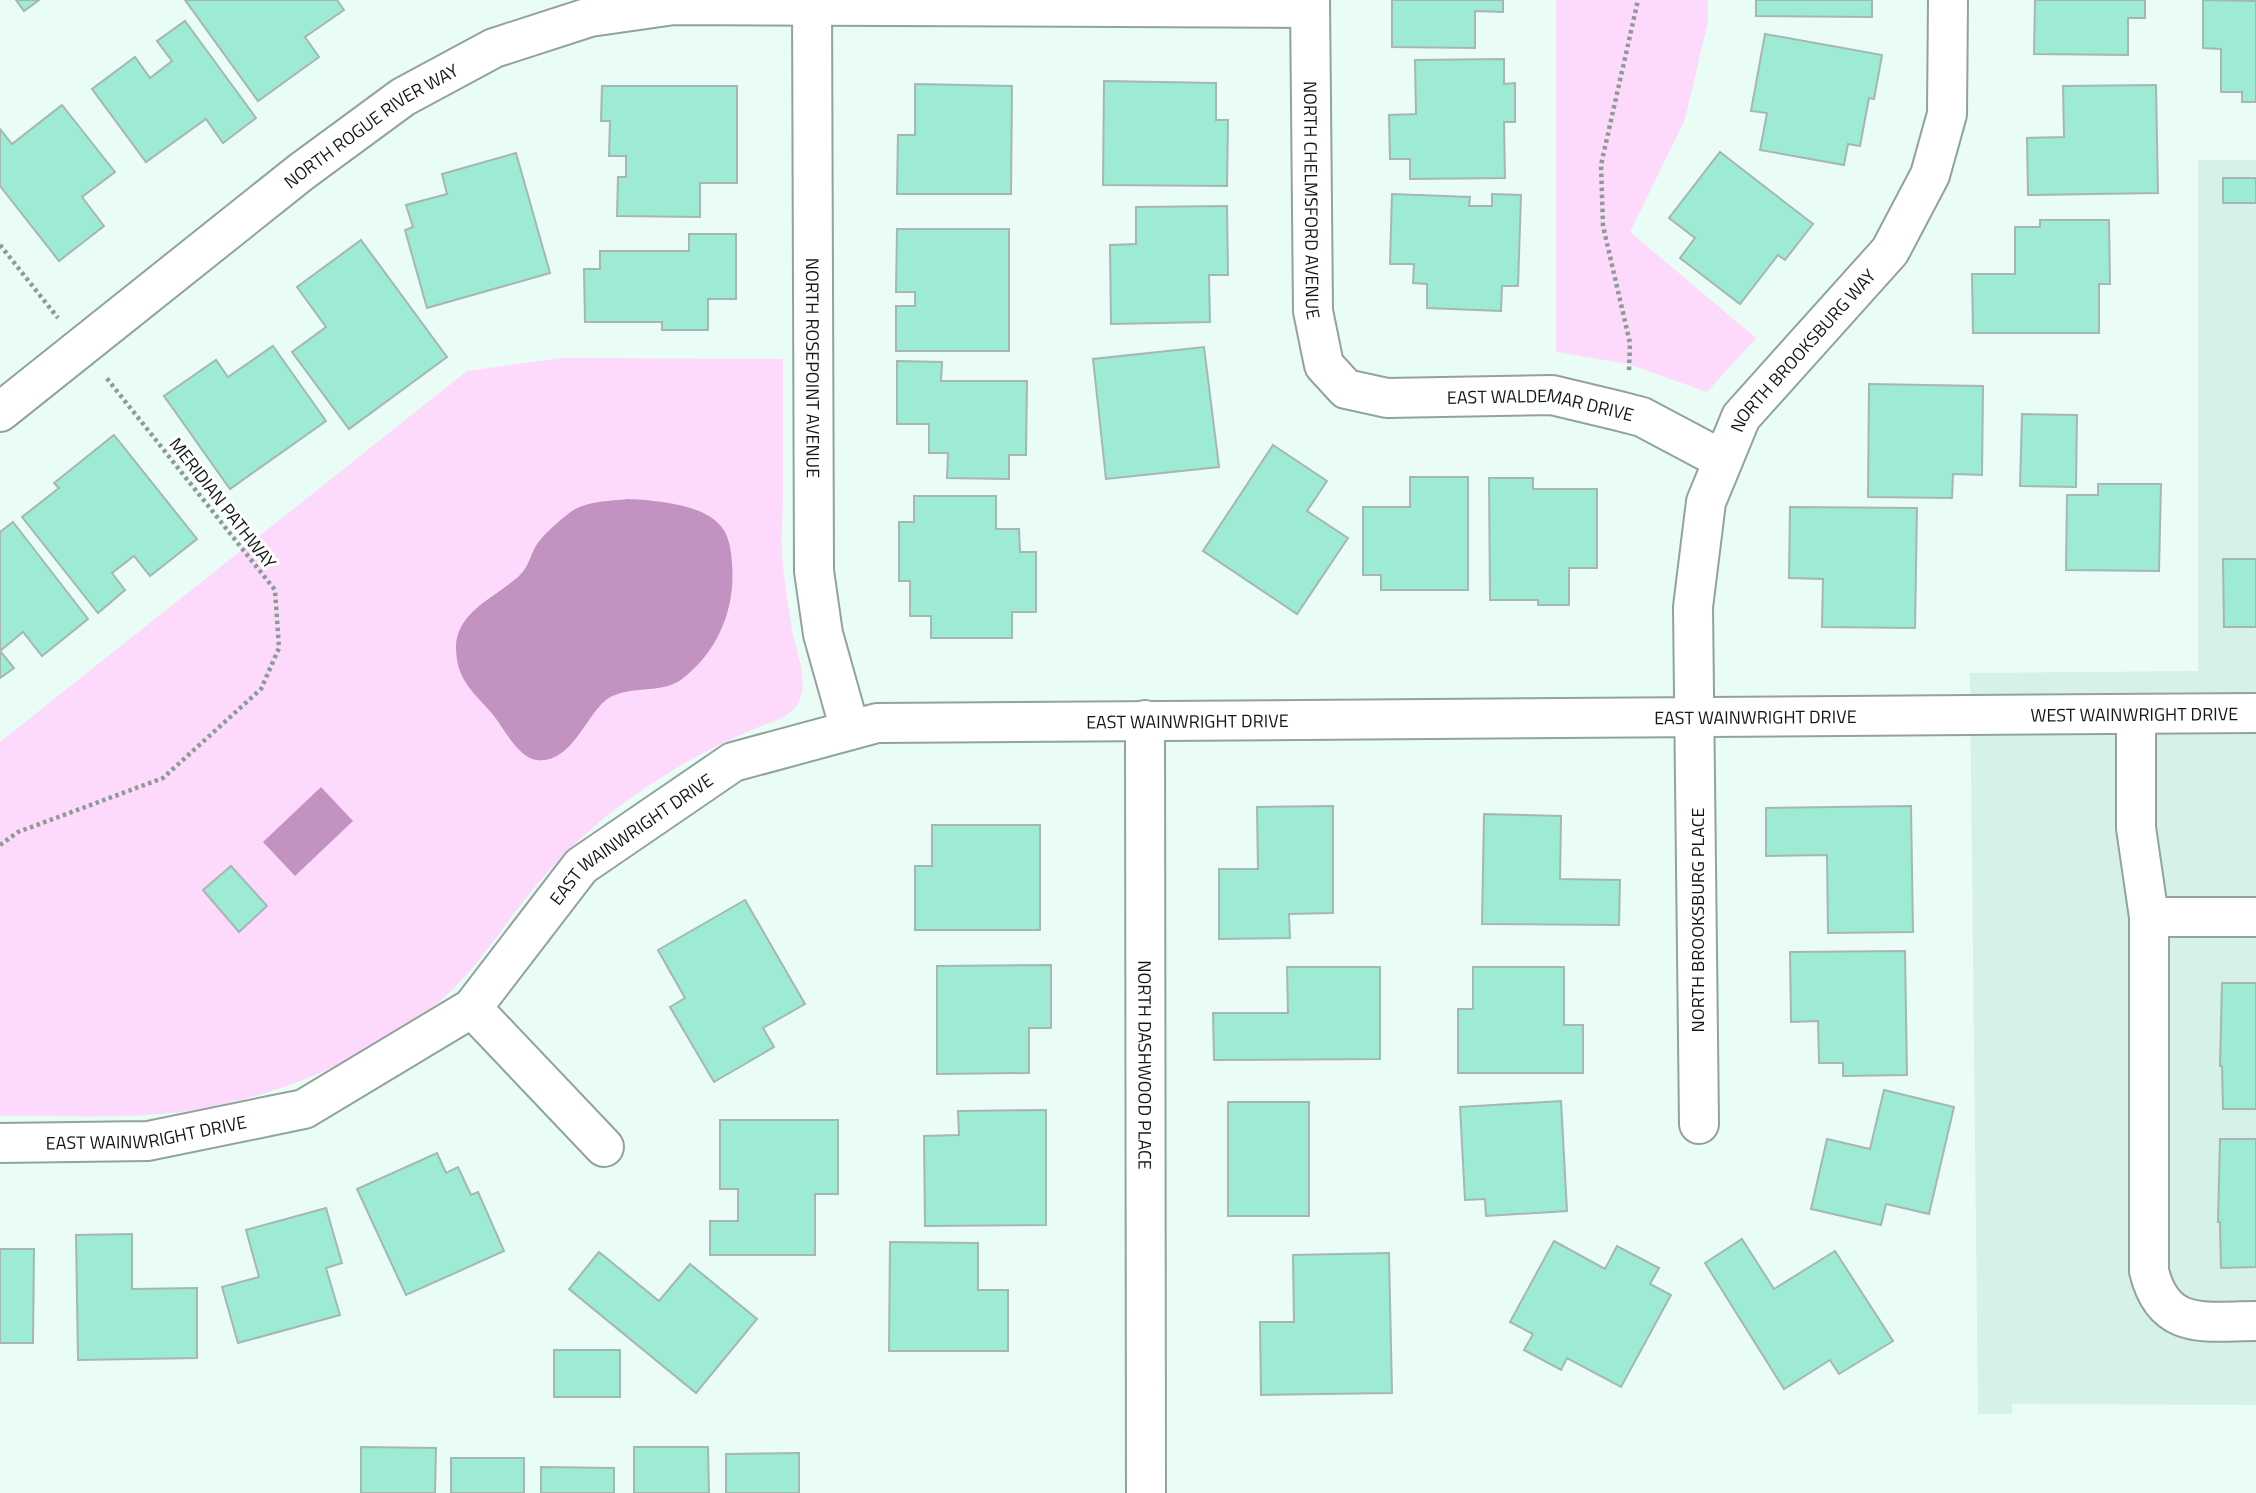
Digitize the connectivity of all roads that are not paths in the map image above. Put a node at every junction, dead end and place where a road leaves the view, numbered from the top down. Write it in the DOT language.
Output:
graph roads {
  1 [pos="1948,0"];
  2 [pos="812,3"];
  3 [pos="1310,4"];
  4 [pos="1346,389"];
  5 [pos="0,412"];
  6 [pos="1723,460"];
  7 [pos="2256,713"];
  8 [pos="2012,714"];
  9 [pos="2136,714"];
  10 [pos="1696,716"];
  11 [pos="1145,720"];
  12 [pos="850,730"];
  13 [pos="2149,917"];
  14 [pos="2256,917"];
  15 [pos="472,1008"];
  16 [pos="1699,1124"];
  17 [pos="0,1143"];
  18 [pos="604,1147"];
  19 [pos="2256,1321"];
  20 [pos="1146,1493"];
  1 -- 6 [label="street, NORTH BROOKSBURG WAY"];
  2 -- 3 [label="street, NORTH ROGUE RIVER WAY"];
  2 -- 5 [label="street, NORTH ROGUE RIVER WAY"];
  2 -- 12 [label="street, NORTH ROSEPOINT AVENUE"];
  3 -- 4 [label="street, NORTH CHELMSFORD AVENUE"];
  4 -- 6 [label="street, EAST WALDEMAR DRIVE"];
  6 -- 10 [label="street, NORTH BROOKSBURG WAY"];
  7 -- 9 [label="street, WEST WAINWRIGHT DRIVE"];
  8 -- 9 [label="street, WEST WAINWRIGHT DRIVE"];
  8 -- 10 [label="street, EAST WAINWRIGHT DRIVE"];
  9 -- 13 [label="street"];
  10 -- 11 [label="street, EAST WAINWRIGHT DRIVE"];
  10 -- 16 [label="street, NORTH BROOKSBURG PLACE"];
  11 -- 12 [label="street, EAST WAINWRIGHT DRIVE"];
  11 -- 20 [label="street, NORTH DASHWOOD PLACE"];
  12 -- 15 [label="street, EAST WAINWRIGHT DRIVE"];
  13 -- 14 [label="street"];
  13 -- 19 [label="street"];
  15 -- 17 [label="street, EAST WAINWRIGHT DRIVE"];
  15 -- 18 [label="street"];
}
